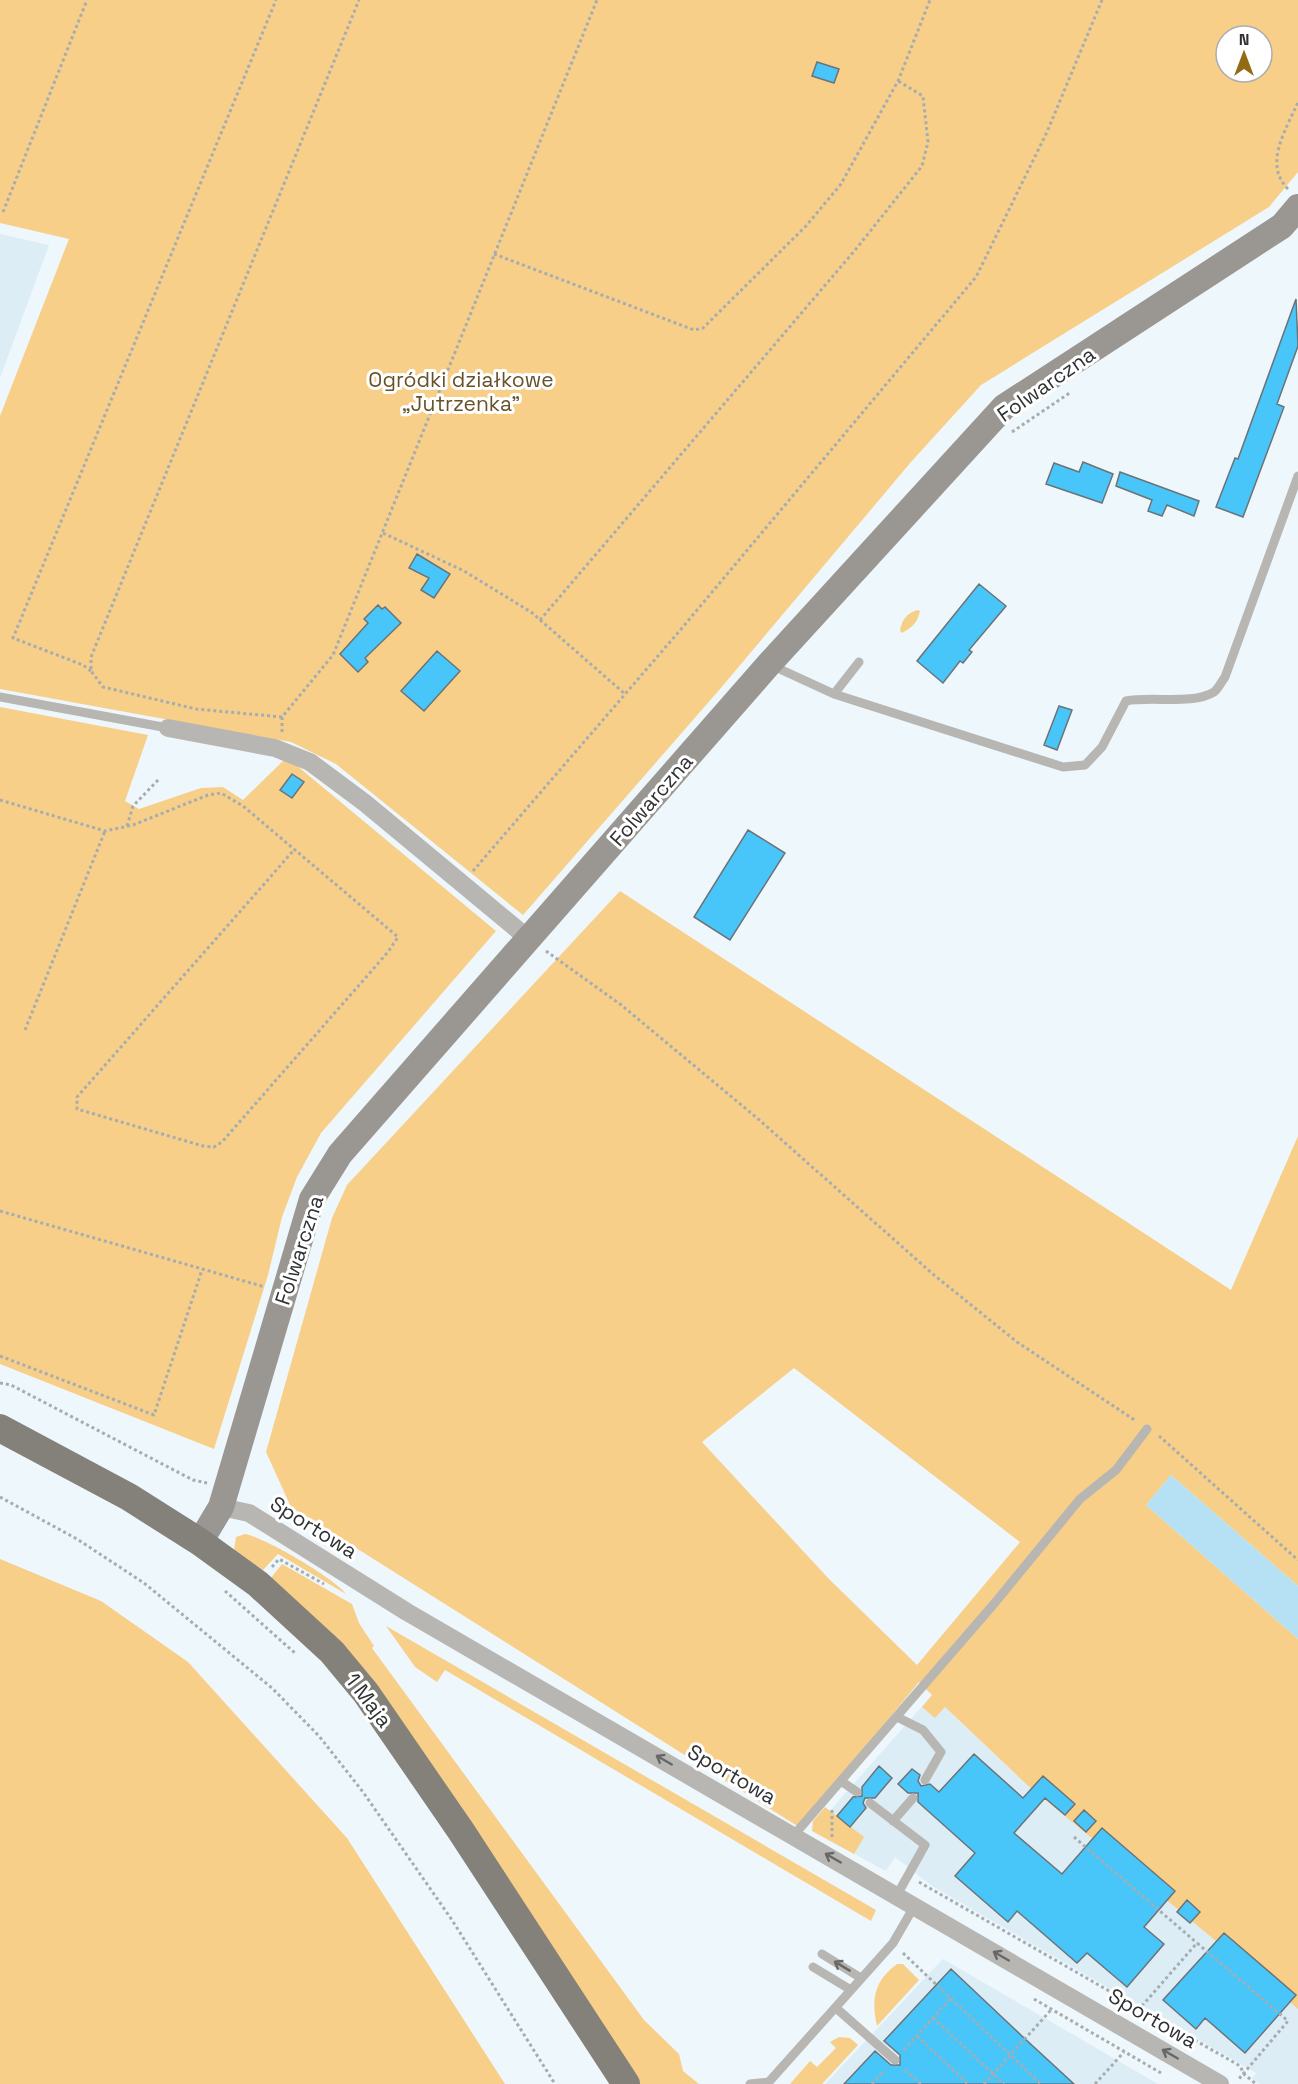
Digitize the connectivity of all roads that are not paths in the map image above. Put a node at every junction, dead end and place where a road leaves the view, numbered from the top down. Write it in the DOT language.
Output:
graph roads {
  1 [pos="1292,214"];
  2 [pos="1298,476"];
  3 [pos="859,662"];
  4 [pos="769,664"];
  5 [pos="834,694"];
  6 [pos="0,697"];
  7 [pos="168,728"];
  8 [pos="530,939"];
  9 [pos="0,1428"];
  10 [pos="1147,1429"];
  11 [pos="224,1497"];
  12 [pos="200,1542"];
  13 [pos="897,1717"];
  14 [pos="925,1780"];
  15 [pos="841,1781"];
  16 [pos="857,1792"];
  17 [pos="913,1798"];
  18 [pos="870,1803"];
  19 [pos="893,1821"];
  20 [pos="794,1835"];
  21 [pos="897,1895"];
  22 [pos="915,1905"];
  23 [pos="822,1954"];
  24 [pos="813,1967"];
  25 [pos="861,1978"];
  26 [pos="851,1990"];
  27 [pos="836,2008"];
  28 [pos="895,2060"];
  29 [pos="768,2083"];
  30 [pos="626,2084"];
  31 [pos="750,2084"];
  32 [pos="1220,2084"];
  1 -- 4 [label="street, Folwarczna"];
  2 -- 5 [label="lane"];
  3 -- 5 [label="lane"];
  4 -- 5 [label="lane"];
  4 -- 8 [label="street, Folwarczna"];
  6 -- 7 [label="lane"];
  7 -- 8 [label="street"];
  8 -- 11 [label="street, Folwarczna"];
  9 -- 12 [label="main road, 1 Maja"];
  10 -- 13 [label="lane"];
  11 -- 12 [label="street, Folwarczna"];
  20 -- 11 [label="street, Sportowa, one-way"];
  12 -- 30 [label="main road, 1 Maja"];
  13 -- 14 [label="lane"];
  13 -- 15 [label="lane"];
  15 -- 16 [label="lane"];
  15 -- 20 [label="lane"];
  17 -- 19 [label="lane"];
  18 -- 19 [label="lane"];
  19 -- 21 [label="lane"];
  21 -- 20 [label="street, Sportowa, one-way"];
  21 -- 22 [label="street, Sportowa"];
  22 -- 25 [label="lane"];
  32 -- 22 [label="street, Sportowa, one-way"];
  25 -- 23 [label="lane, one-way"];
  24 -- 26 [label="lane"];
  25 -- 26 [label="lane"];
  26 -- 27 [label="lane"];
  27 -- 28 [label="lane"];
  27 -- 29 [label="lane"];
  29 -- 31 [label="lane"];
}
